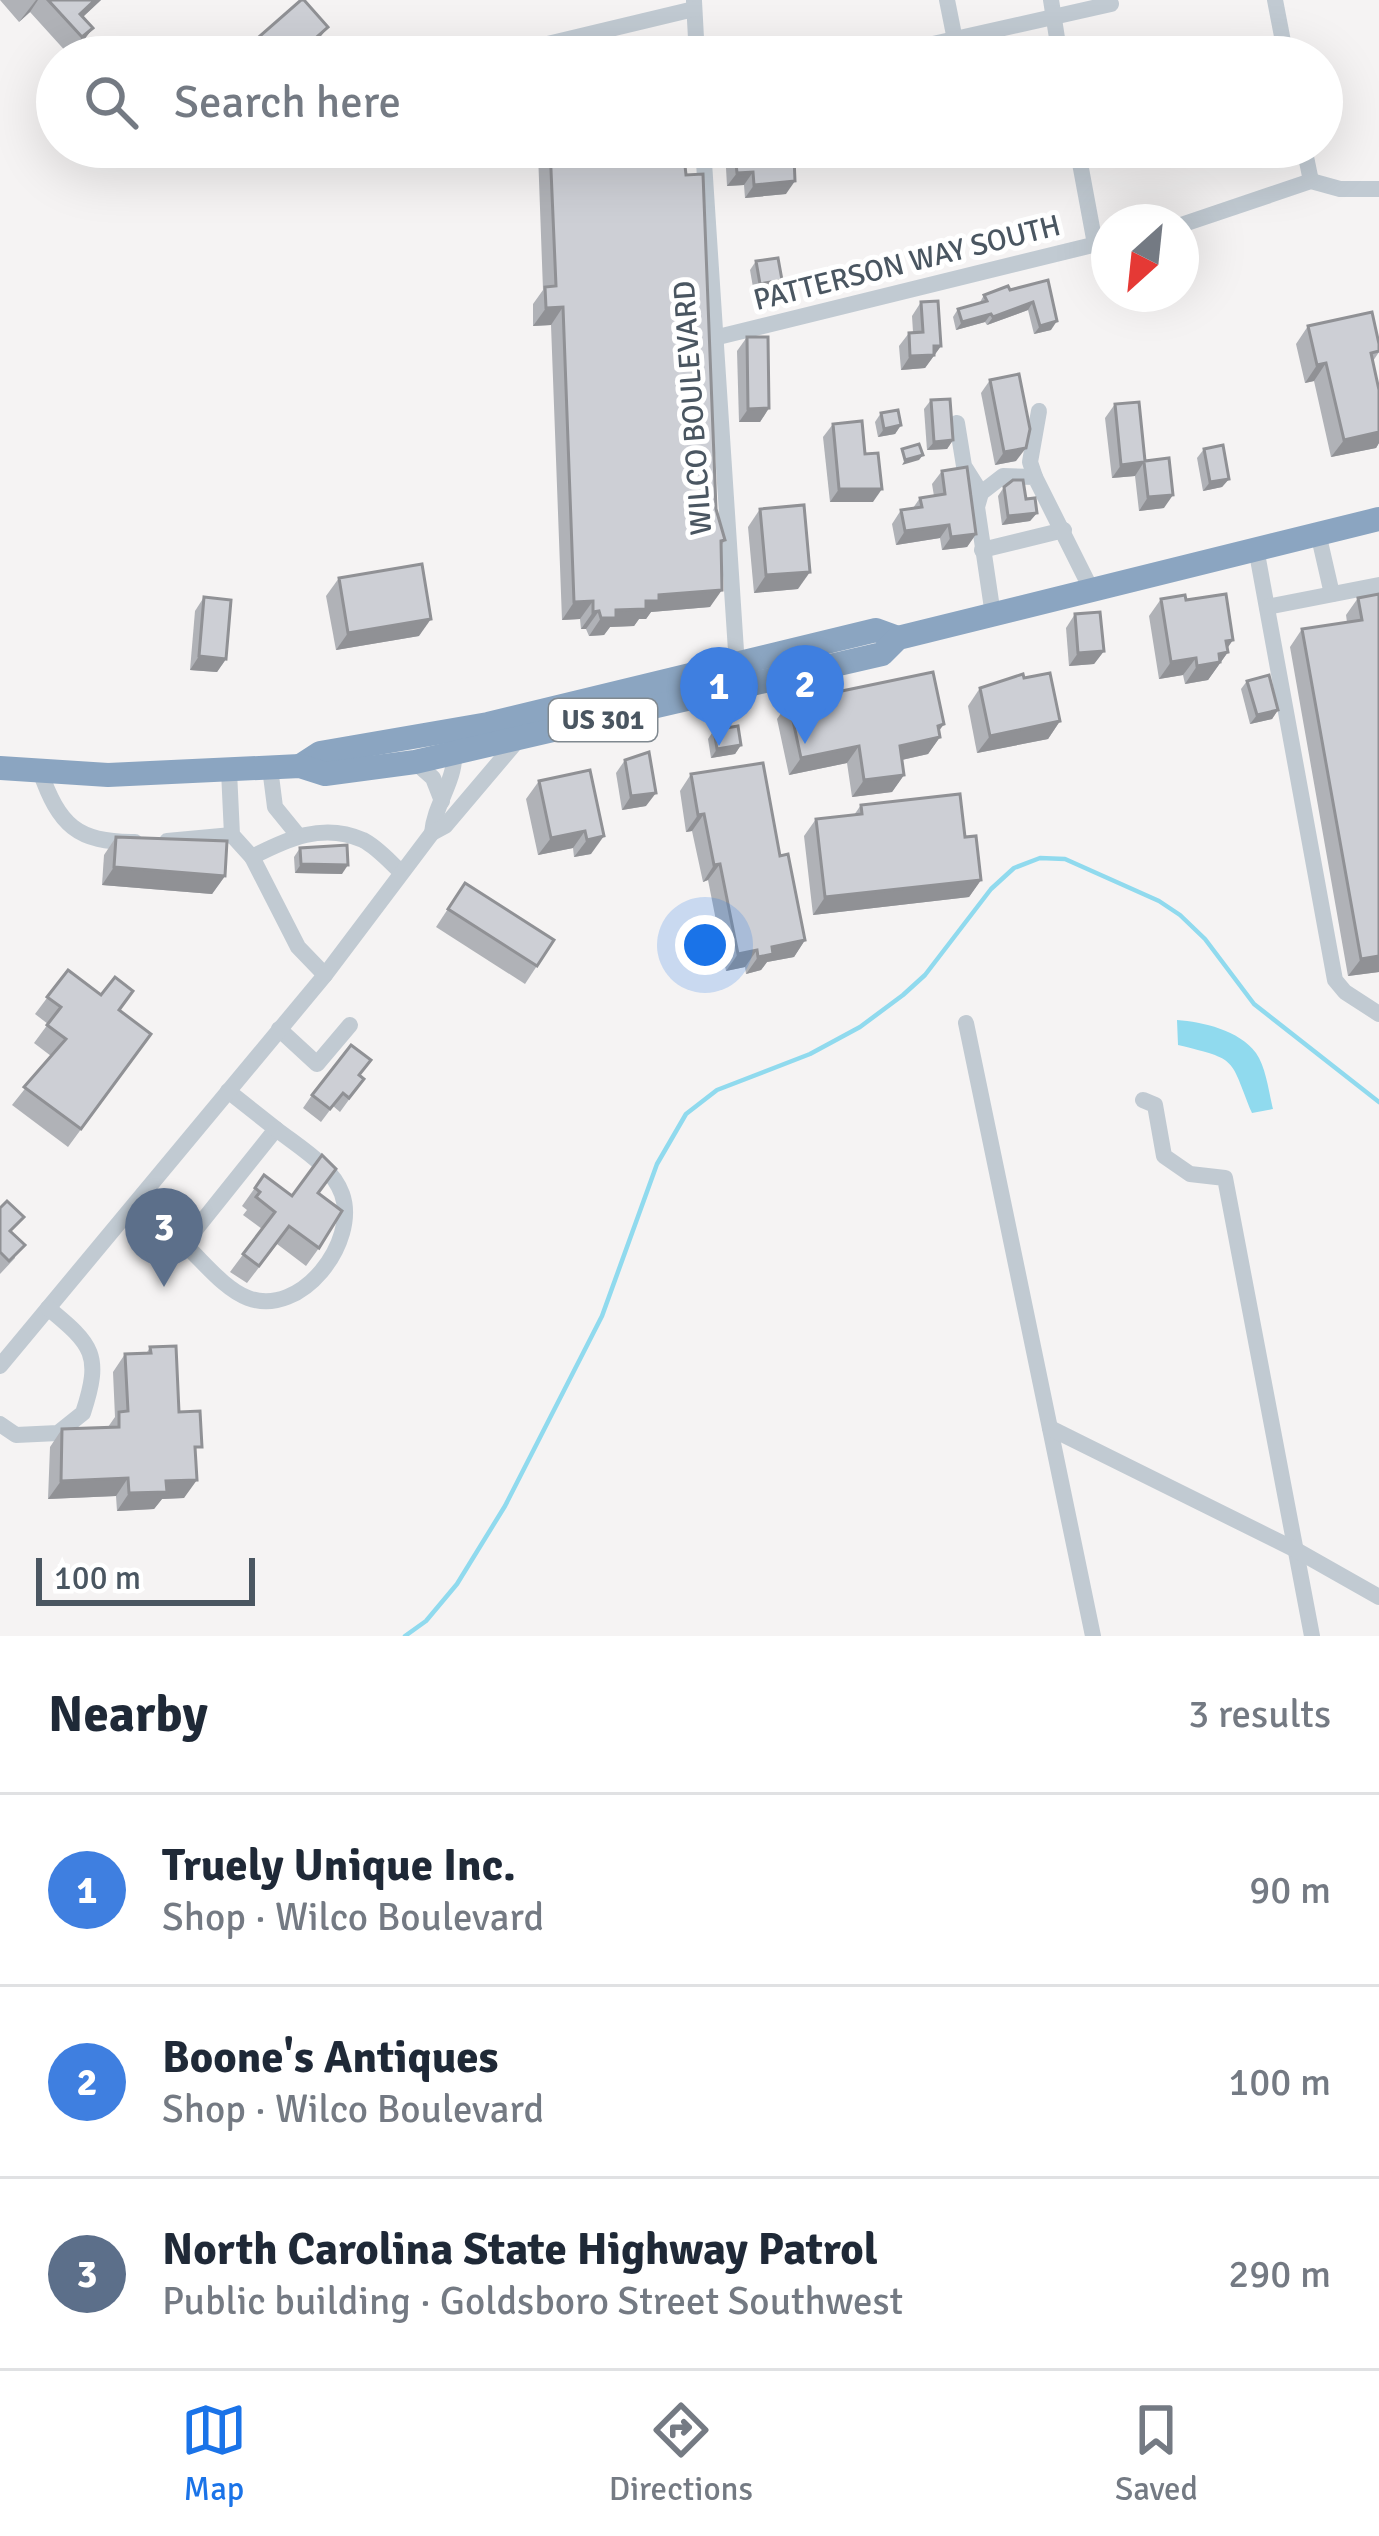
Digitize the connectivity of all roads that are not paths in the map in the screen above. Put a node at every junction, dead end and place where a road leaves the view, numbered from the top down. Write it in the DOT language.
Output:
graph roads {
  1 [pos="946,0"];
  2 [pos="1275,0"];
  3 [pos="694,4"];
  4 [pos="1111,4"];
  5 [pos="1052,9"];
  6 [pos="573,36"];
  7 [pos="696,36"];
  8 [pos="954,36"];
  9 [pos="968,36"];
  10 [pos="1282,36"];
  11 [pos="705,168"];
  12 [pos="1082,168"];
  13 [pos="1308,168"];
  14 [pos="1311,181"];
  15 [pos="1379,189"];
  16 [pos="1092,204"];
  17 [pos="1199,221"];
  18 [pos="1091,246"];
  19 [pos="718,337"];
  20 [pos="1040,411"];
  21 [pos="957,423"];
  22 [pos="1034,477"];
  23 [pos="981,493"];
  24 [pos="1379,519"];
  25 [pos="1064,530"];
  26 [pos="1318,533"];
  27 [pos="1256,548"];
  28 [pos="982,550"];
  29 [pos="1379,585"];
  30 [pos="1092,591"];
  31 [pos="1332,594"];
  32 [pos="1268,607"];
  33 [pos="993,615"];
  34 [pos="898,638"];
  35 [pos="737,666"];
  36 [pos="517,741"];
  37 [pos="453,743"];
  38 [pos="415,762"];
  39 [pos="300,766"];
  40 [pos="0,767"];
  41 [pos="270,768"];
  42 [pos="40,771"];
  43 [pos="229,771"];
  44 [pos="442,801"];
  45 [pos="432,833"];
  46 [pos="297,834"];
  47 [pos="232,835"];
  48 [pos="251,857"];
  49 [pos="401,872"];
  50 [pos="325,974"];
  51 [pos="1379,1014"];
  52 [pos="966,1023"];
  53 [pos="350,1025"];
  54 [pos="279,1029"];
  55 [pos="228,1091"];
  56 [pos="1143,1100"];
  57 [pos="277,1130"];
  58 [pos="136,1203"];
  59 [pos="184,1244"];
  60 [pos="48,1308"];
  61 [pos="0,1366"];
  62 [pos="0,1424"];
  63 [pos="1050,1428"];
  64 [pos="1296,1550"];
  65 [pos="1379,1597"];
  66 [pos="1093,1636"];
  67 [pos="1312,1636"];
  1 -- 8 [label="street"];
  2 -- 10 [label="street"];
  3 -- 6 [label="street"];
  3 -- 7 [label="street"];
  4 -- 5 [label="street"];
  5 -- 9 [label="street"];
  11 -- 19 [label="street, WILCO BOULEVARD"];
  12 -- 16 [label="street"];
  13 -- 14 [label="street"];
  14 -- 15 [label="street"];
  14 -- 17 [label="street"];
  18 -- 19 [label="street, PATTERSON WAY SOUTH"];
  19 -- 35 [label="street, WILCO BOULEVARD"];
  20 -- 22 [label="street"];
  21 -- 23 [label="street"];
  22 -- 23 [label="street"];
  22 -- 25 [label="street"];
  23 -- 28 [label="street"];
  24 -- 26 [label="highway, US 301"];
  25 -- 28 [label="street"];
  25 -- 30 [label="street"];
  26 -- 27 [label="highway, US 301"];
  26 -- 31 [label="street"];
  27 -- 30 [label="highway, US 301"];
  27 -- 32 [label="street"];
  28 -- 33 [label="street"];
  29 -- 31 [label="street"];
  30 -- 33 [label="highway, US 301"];
  31 -- 32 [label="street"];
  32 -- 51 [label="street"];
  33 -- 34 [label="highway, US 301"];
  34 -- 35 [label="highway, US 301"];
  34 -- 36 [label="highway, US 301"];
  35 -- 37 [label="highway, US 301"];
  36 -- 37 [label="highway, US 301"];
  36 -- 45 [label="street"];
  37 -- 38 [label="highway, US 301"];
  37 -- 39 [label="highway, US 301"];
  37 -- 44 [label="street"];
  38 -- 39 [label="highway, US 301"];
  38 -- 44 [label="street"];
  39 -- 41 [label="highway, US 301"];
  40 -- 42 [label="highway, US 301"];
  41 -- 43 [label="highway, US 301"];
  41 -- 46 [label="street"];
  42 -- 43 [label="highway, US 301"];
  42 -- 47 [label="street"];
  43 -- 47 [label="street"];
  44 -- 45 [label="street"];
  45 -- 49 [label="street"];
  46 -- 48 [label="street"];
  46 -- 49 [label="street"];
  47 -- 48 [label="street"];
  48 -- 50 [label="street"];
  49 -- 50 [label="street"];
  50 -- 54 [label="street"];
  52 -- 63 [label="street"];
  53 -- 54 [label="street"];
  54 -- 55 [label="street"];
  55 -- 57 [label="street"];
  55 -- 58 [label="street"];
  56 -- 64 [label="street"];
  57 -- 59 [label="street"];
  57 -- 59 [label="street"];
  58 -- 59 [label="street"];
  58 -- 60 [label="street"];
  60 -- 61 [label="street"];
  60 -- 62 [label="street"];
  63 -- 64 [label="street"];
  63 -- 66 [label="street"];
  64 -- 65 [label="street"];
  64 -- 67 [label="street"];
}
